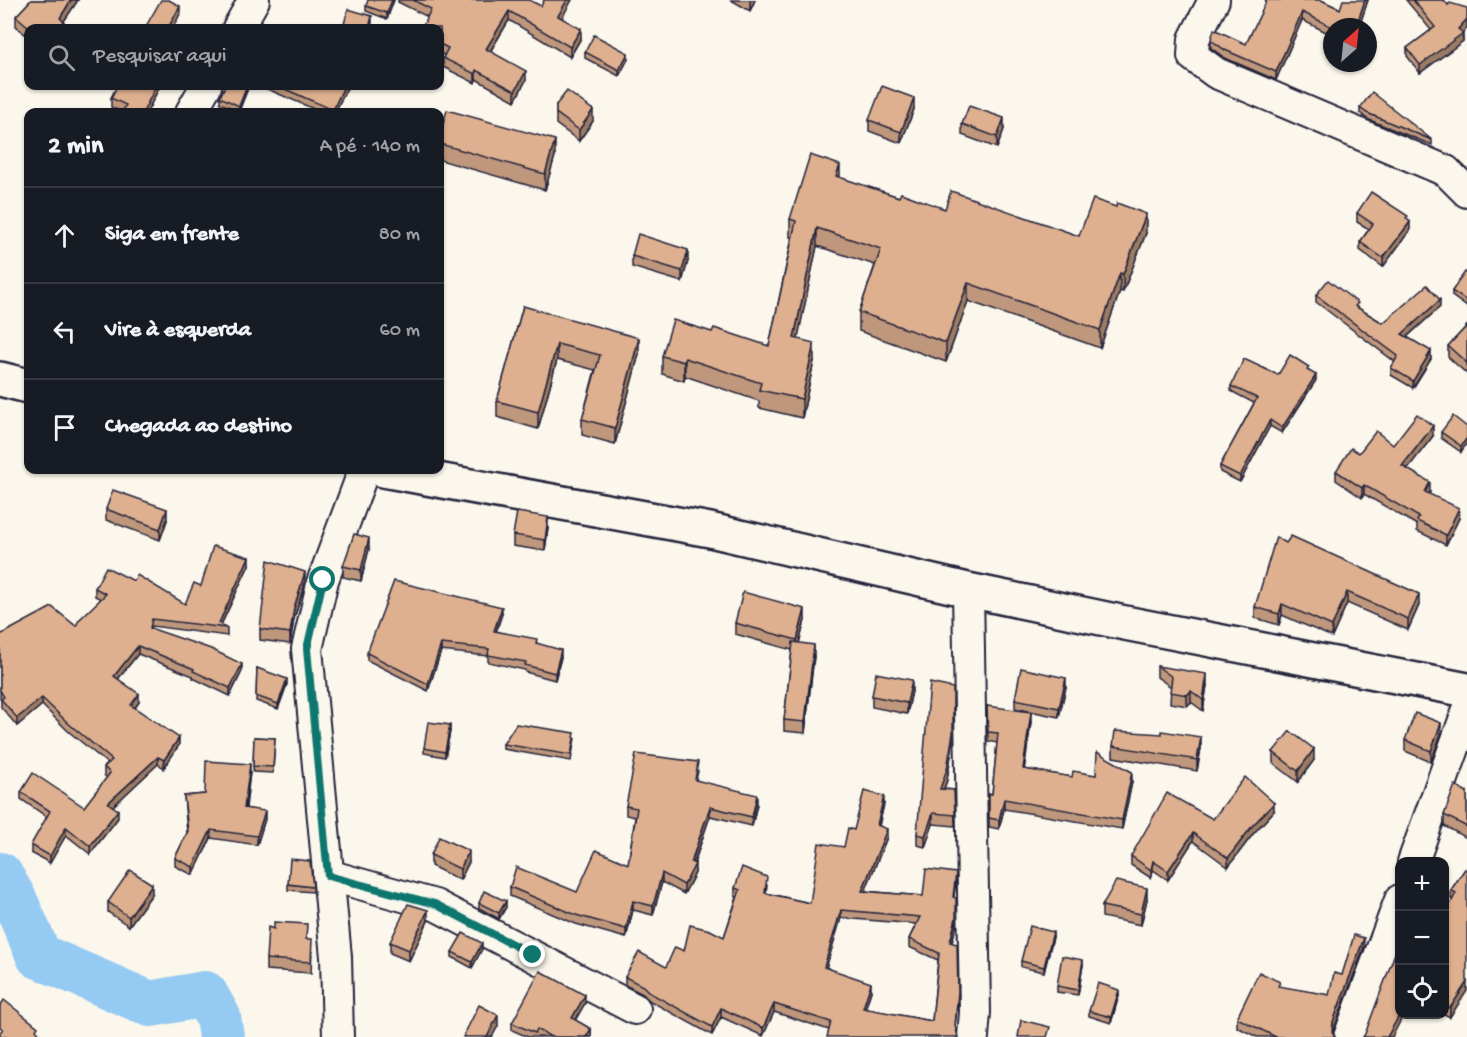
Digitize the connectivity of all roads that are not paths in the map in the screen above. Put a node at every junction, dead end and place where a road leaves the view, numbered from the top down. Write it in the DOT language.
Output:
graph roads {
  1 [pos="254,0"];
  2 [pos="1214,0"];
  3 [pos="240,24"];
  4 [pos="204,90"];
  5 [pos="193,108"];
  6 [pos="1467,192"];
  7 [pos="0,379"];
  8 [pos="24,385"];
  9 [pos="363,474"];
  10 [pos="405,474"];
  11 [pos="968,590"];
  12 [pos="1467,690"];
  13 [pos="1467,712"];
  14 [pos="1414,857"];
  15 [pos="328,876"];
  16 [pos="1396,911"];
  17 [pos="635,1009"];
  18 [pos="338,1037"];
  19 [pos="973,1037"];
  20 [pos="1349,1037"];
  1 -- 3 [label="street"];
  2 -- 6 [label="street"];
  4 -- 5 [label="street"];
  7 -- 8 [label="street"];
  9 -- 15 [label="street"];
  10 -- 11 [label="street"];
  11 -- 12 [label="street"];
  11 -- 19 [label="street"];
  13 -- 14 [label="street"];
  15 -- 17 [label="street"];
  15 -- 18 [label="street"];
  16 -- 20 [label="street"];
}
